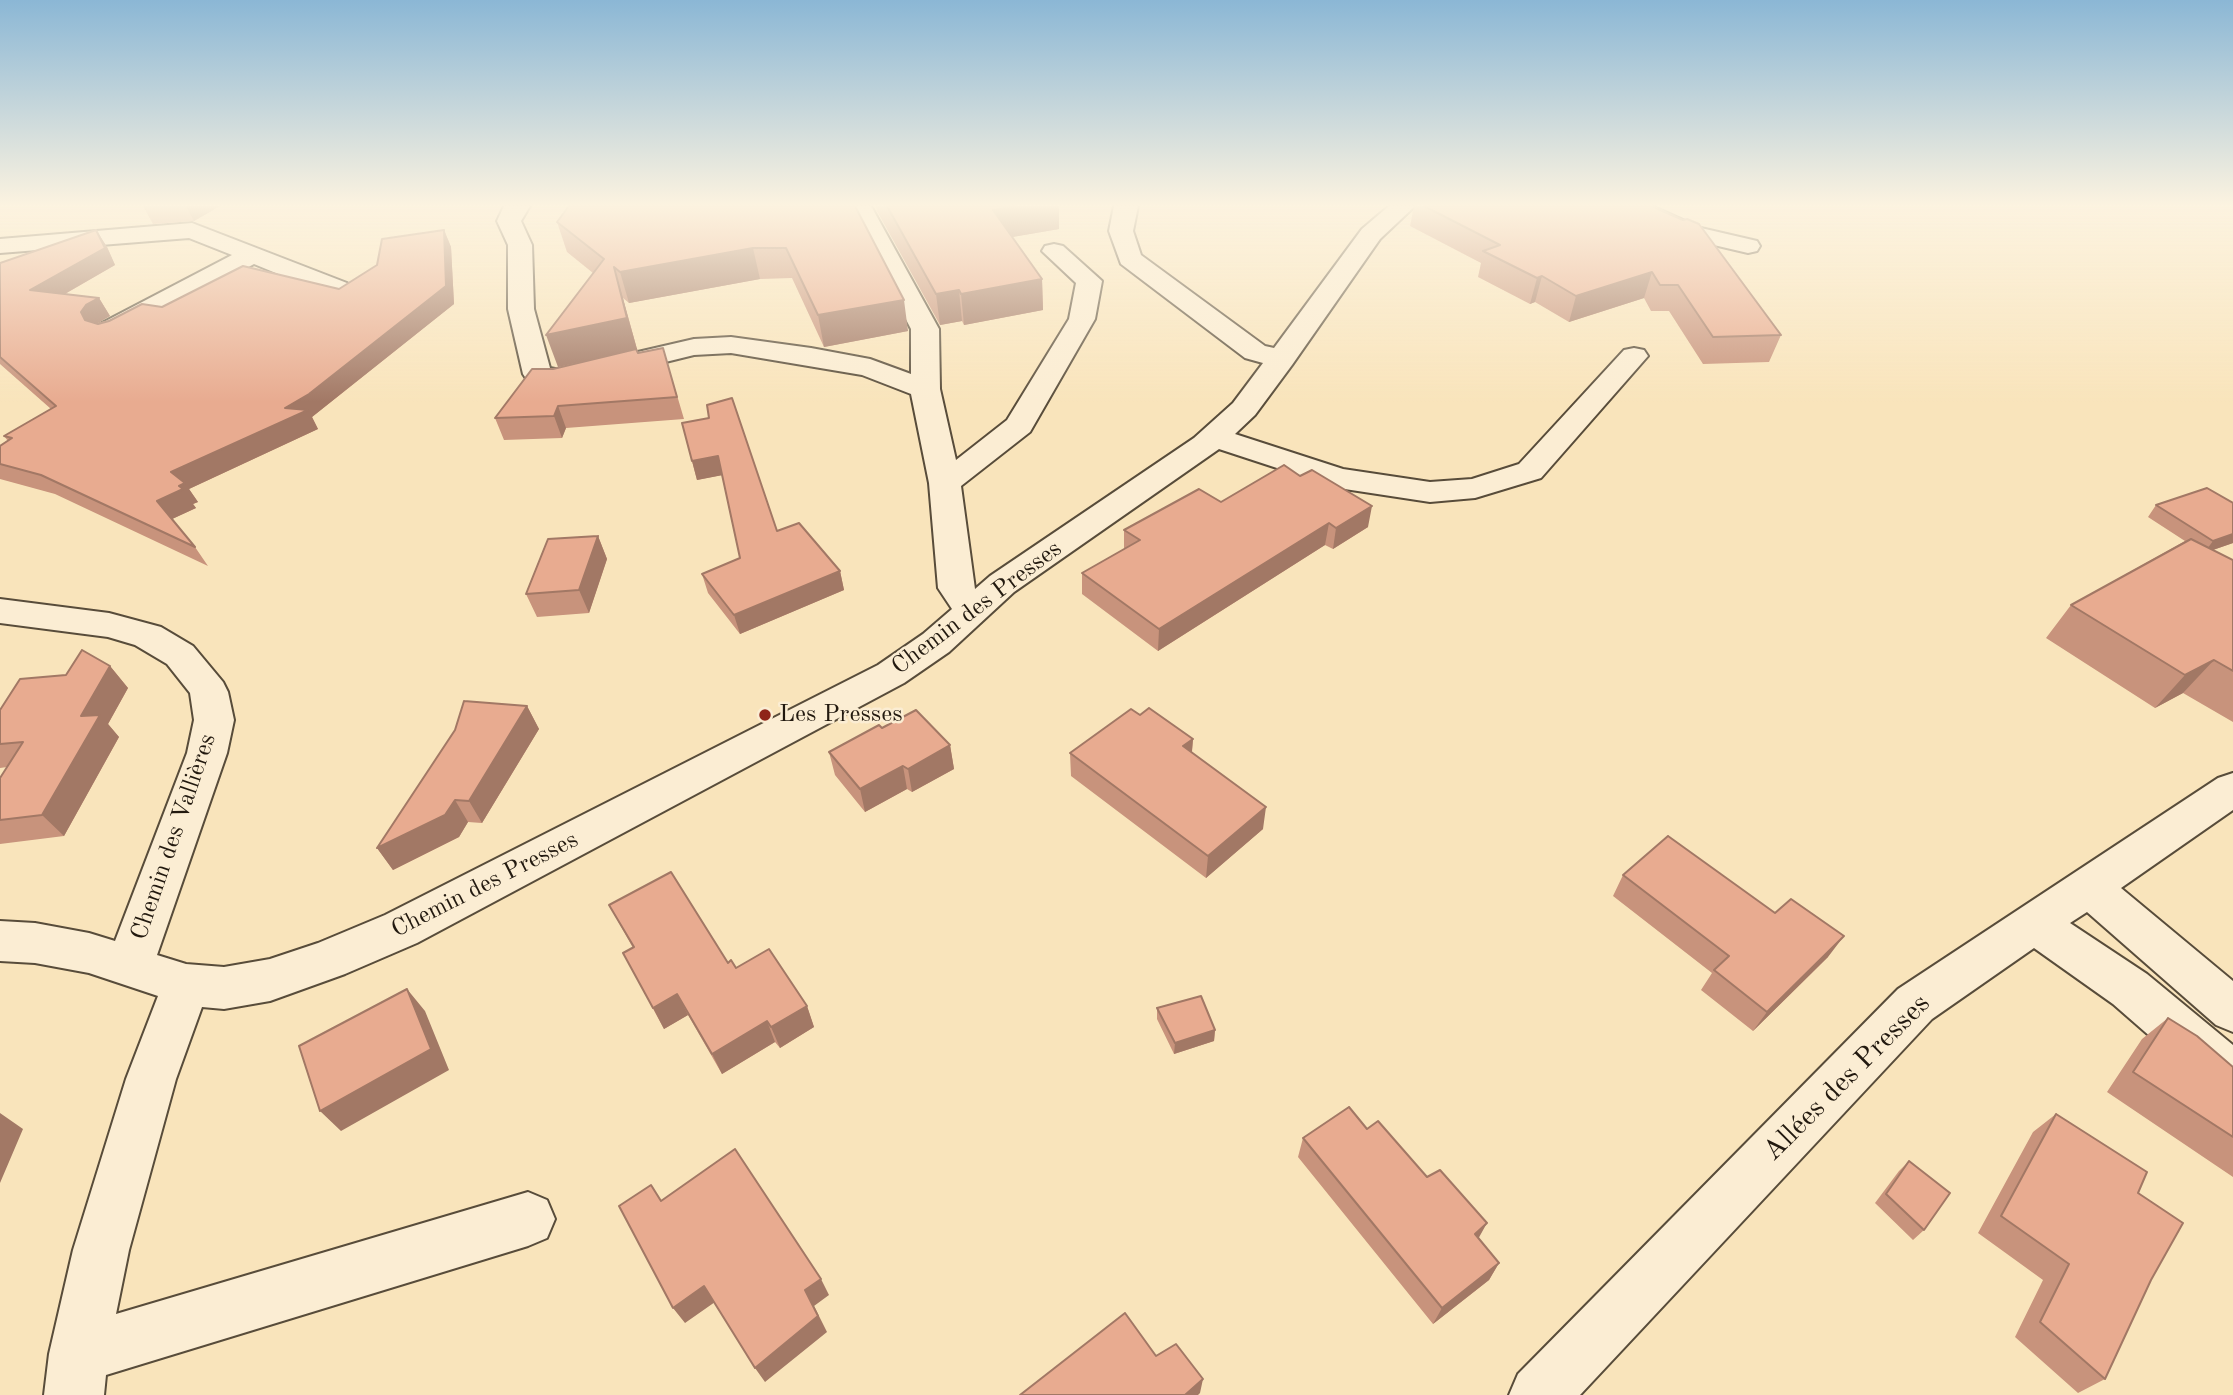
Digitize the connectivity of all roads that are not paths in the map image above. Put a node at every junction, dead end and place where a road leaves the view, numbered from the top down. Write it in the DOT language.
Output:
graph roads {
  1 [pos="221,271"];
  2 [pos="295,271"];
  3 [pos="520,271"];
  4 [pos="894,271"];
  5 [pos="1077,271"];
  6 [pos="1146,271"];
  7 [pos="1345,271"];
  8 [pos="338,289"];
  9 [pos="109,331"];
  10 [pos="1634,356"];
  11 [pos="1282,359"];
  12 [pos="925,389"];
  13 [pos="1215,437"];
  14 [pos="945,483"];
  15 [pos="0,611"];
  16 [pos="971,611"];
  17 [pos="2233,789"];
  18 [pos="2088,887"];
  19 [pos="2035,923"];
  20 [pos="0,941"];
  21 [pos="130,964"];
  22 [pos="186,985"];
  23 [pos="2233,1010"];
  24 [pos="2233,1076"];
  25 [pos="528,1219"];
  26 [pos="76,1374"];
  27 [pos="1539,1395"];
  1 -- 9 [label="street"];
  2 -- 8 [label="street"];
  3 -- 12 [label="street"];
  4 -- 12 [label="street"];
  5 -- 14 [label="street"];
  6 -- 11 [label="street"];
  7 -- 11 [label="street, Chemin des Presses"];
  10 -- 13 [label="street"];
  11 -- 13 [label="street, Chemin des Presses"];
  12 -- 14 [label="street"];
  13 -- 16 [label="street, Chemin des Presses"];
  14 -- 16 [label="street"];
  15 -- 21 [label="street, Chemin des Vallières"];
  16 -- 22 [label="street, Chemin des Presses"];
  17 -- 18 [label="street, Allées des Presses"];
  18 -- 19 [label="street, Allées des Presses"];
  18 -- 23 [label="street"];
  19 -- 24 [label="street"];
  19 -- 27 [label="street, Allées des Presses"];
  20 -- 21 [label="street, Chemin des Presses"];
  21 -- 22 [label="street, Chemin des Presses"];
  22 -- 26 [label="street"];
  25 -- 26 [label="street"];
}
